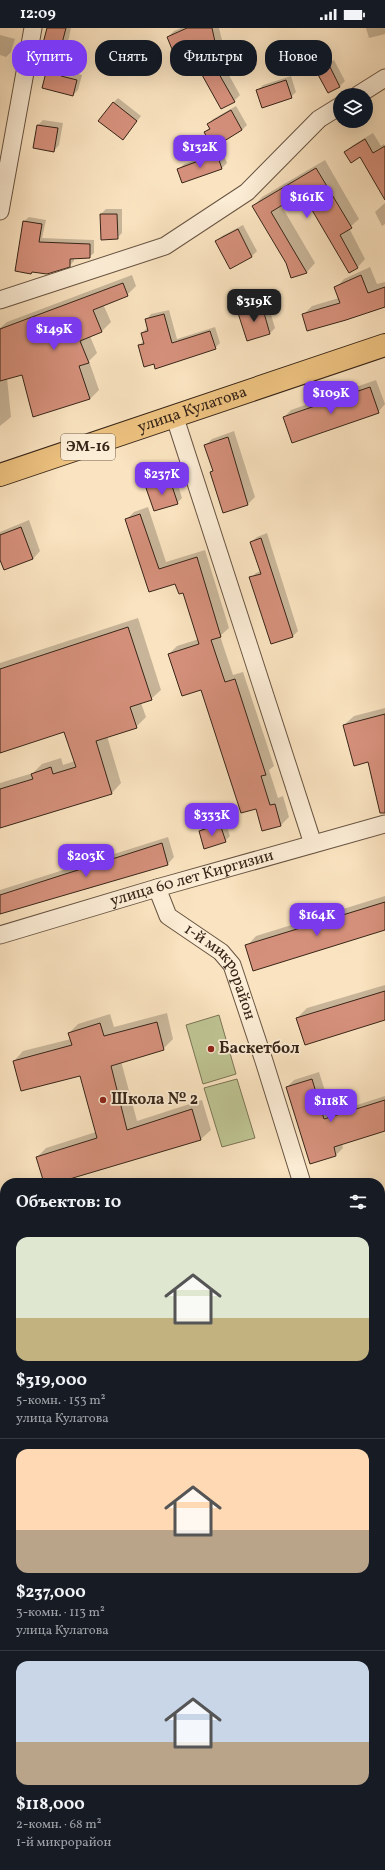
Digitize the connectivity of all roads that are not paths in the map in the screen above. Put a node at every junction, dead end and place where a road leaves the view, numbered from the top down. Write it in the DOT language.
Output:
graph roads {
  1 [pos="33,28"];
  2 [pos="385,78"];
  3 [pos="369,88"];
  4 [pos="333,110"];
  5 [pos="0,211"];
  6 [pos="0,300"];
  7 [pos="385,345"];
  8 [pos="176,418"];
  9 [pos="0,476"];
  10 [pos="385,824"];
  11 [pos="314,844"];
  12 [pos="158,888"];
  13 [pos="0,935"];
  14 [pos="300,1178"];
  1 -- 5 [label="street"];
  2 -- 3 [label="street"];
  4 -- 6 [label="street"];
  7 -- 8 [label="main road, улица Кулатова / ЭМ-16"];
  8 -- 9 [label="main road, улица Кулатова / ЭМ-16"];
  8 -- 11 [label="street"];
  10 -- 11 [label="street, улица 60 лет Киргизии"];
  11 -- 12 [label="street, улица 60 лет Киргизии"];
  12 -- 13 [label="street, улица 60 лет Киргизии"];
  12 -- 14 [label="street, 1-й микрорайон"];
}
